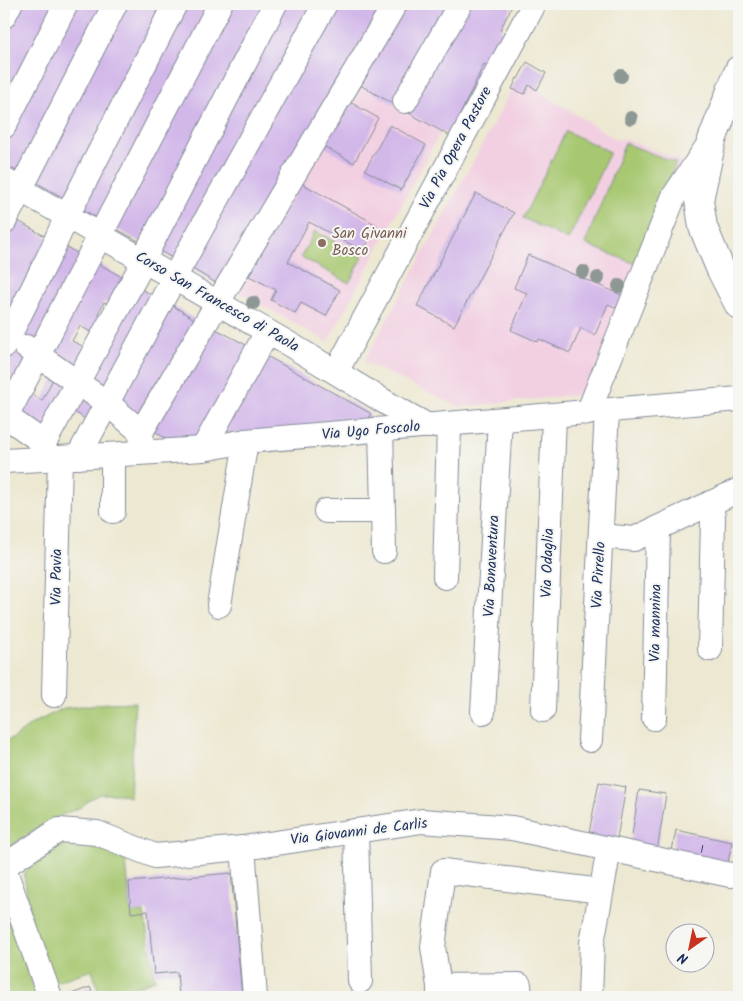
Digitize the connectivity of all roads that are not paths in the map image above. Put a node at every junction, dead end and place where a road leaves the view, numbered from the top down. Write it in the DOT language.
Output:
graph roads {
  1 [pos="10,4"];
  2 [pos="66,4"];
  3 [pos="115,4"];
  4 [pos="175,4"];
  5 [pos="220,4"];
  6 [pos="275,4"];
  7 [pos="325,4"];
  8 [pos="395,4"];
  9 [pos="460,4"];
  10 [pos="534,4"];
  11 [pos="4,16"];
  12 [pos="736,91"];
  13 [pos="405,101"];
  14 [pos="4,126"];
  15 [pos="712,140"];
  16 [pos="12,185"];
  17 [pos="66,216"];
  18 [pos="4,222"];
  19 [pos="100,235"];
  20 [pos="144,261"];
  21 [pos="174,278"];
  22 [pos="217,303"];
  23 [pos="739,306"];
  24 [pos="267,332"];
  25 [pos="5,338"];
  26 [pos="38,355"];
  27 [pos="336,372"];
  28 [pos="77,382"];
  29 [pos="739,399"];
  30 [pos="107,403"];
  31 [pos="597,412"];
  32 [pos="554,416"];
  33 [pos="5,418"];
  34 [pos="500,420"];
  35 [pos="439,426"];
  36 [pos="380,430"];
  37 [pos="246,441"];
  38 [pos="142,442"];
  39 [pos="203,449"];
  40 [pos="56,454"];
  41 [pos="113,455"];
  42 [pos="4,461"];
  43 [pos="739,490"];
  44 [pos="711,503"];
  45 [pos="113,511"];
  46 [pos="326,511"];
  47 [pos="383,511"];
  48 [pos="658,528"];
  49 [pos="601,536"];
  50 [pos="384,551"];
  51 [pos="445,577"];
  52 [pos="220,605"];
  53 [pos="710,649"];
  54 [pos="54,695"];
  55 [pos="543,710"];
  56 [pos="483,712"];
  57 [pos="654,718"];
  58 [pos="590,740"];
  59 [pos="356,831"];
  60 [pos="243,848"];
  61 [pos="608,849"];
  62 [pos="4,867"];
  63 [pos="739,874"];
  64 [pos="601,891"];
  65 [pos="360,981"];
  66 [pos="439,992"];
  67 [pos="50,997"];
  68 [pos="255,997"];
  69 [pos="520,997"];
  70 [pos="590,997"];
  1 -- 11 [label="street"];
  2 -- 14 [label="street"];
  3 -- 16 [label="street"];
  4 -- 17 [label="street"];
  5 -- 19 [label="street"];
  6 -- 20 [label="street"];
  7 -- 21 [label="street"];
  8 -- 22 [label="street"];
  9 -- 13 [label="street"];
  10 -- 27 [label="street, Via Pia Opera Pastore"];
  12 -- 15 [label="main road"];
  15 -- 23 [label="main road"];
  15 -- 31 [label="street, Via Pirrello"];
  16 -- 17 [label="street, Corso San Francesco di Paola"];
  16 -- 18 [label="street"];
  17 -- 19 [label="street, Corso San Francesco di Paola"];
  17 -- 25 [label="street"];
  19 -- 20 [label="street, Corso San Francesco di Paola"];
  19 -- 26 [label="street"];
  20 -- 21 [label="street, Corso San Francesco di Paola"];
  20 -- 28 [label="street"];
  21 -- 22 [label="street, Corso San Francesco di Paola"];
  21 -- 30 [label="street"];
  22 -- 24 [label="street, Corso San Francesco di Paola"];
  22 -- 38 [label="street"];
  24 -- 27 [label="street, Corso San Francesco di Paola"];
  24 -- 39 [label="street"];
  25 -- 26 [label="street"];
  26 -- 28 [label="street"];
  26 -- 33 [label="street"];
  27 -- 35 [label="street, Corso San Francesco di Paola"];
  28 -- 30 [label="street"];
  28 -- 40 [label="street"];
  29 -- 31 [label="street, Via Ugo Foscolo"];
  30 -- 38 [label="street"];
  30 -- 40 [label="street"];
  31 -- 32 [label="street, Via Ugo Foscolo"];
  31 -- 49 [label="street, Via Pirrello"];
  32 -- 34 [label="street, Via Ugo Foscolo"];
  32 -- 55 [label="street, Via Odaglia"];
  33 -- 40 [label="street"];
  34 -- 35 [label="street, Via Ugo Foscolo"];
  34 -- 56 [label="street, Via Bonaventura"];
  35 -- 36 [label="street, Via Ugo Foscolo"];
  35 -- 51 [label="street"];
  36 -- 37 [label="street, Via Ugo Foscolo"];
  36 -- 47 [label="street"];
  37 -- 39 [label="street, Via Ugo Foscolo"];
  37 -- 52 [label="street"];
  38 -- 39 [label="street, Via Ugo Foscolo"];
  38 -- 41 [label="street, Via Ugo Foscolo"];
  40 -- 41 [label="street, Via Ugo Foscolo"];
  40 -- 42 [label="street, Via Ugo Foscolo"];
  40 -- 54 [label="street, Via Pavia"];
  41 -- 45 [label="street"];
  43 -- 44 [label="street"];
  44 -- 48 [label="street"];
  44 -- 53 [label="street"];
  46 -- 47 [label="street"];
  47 -- 50 [label="street"];
  48 -- 49 [label="street"];
  48 -- 57 [label="street, Via mannina"];
  49 -- 58 [label="street, Via Pirrello"];
  59 -- 60 [label="street, Via Giovanni de Carlis"];
  59 -- 61 [label="street, Via Giovanni de Carlis"];
  59 -- 65 [label="street"];
  60 -- 62 [label="street, Via Giovanni de Carlis"];
  60 -- 68 [label="street"];
  61 -- 63 [label="street, Via Giovanni de Carlis"];
  61 -- 64 [label="street"];
  62 -- 67 [label="street"];
  64 -- 66 [label="street"];
  64 -- 70 [label="street"];
  66 -- 69 [label="street"];
}
